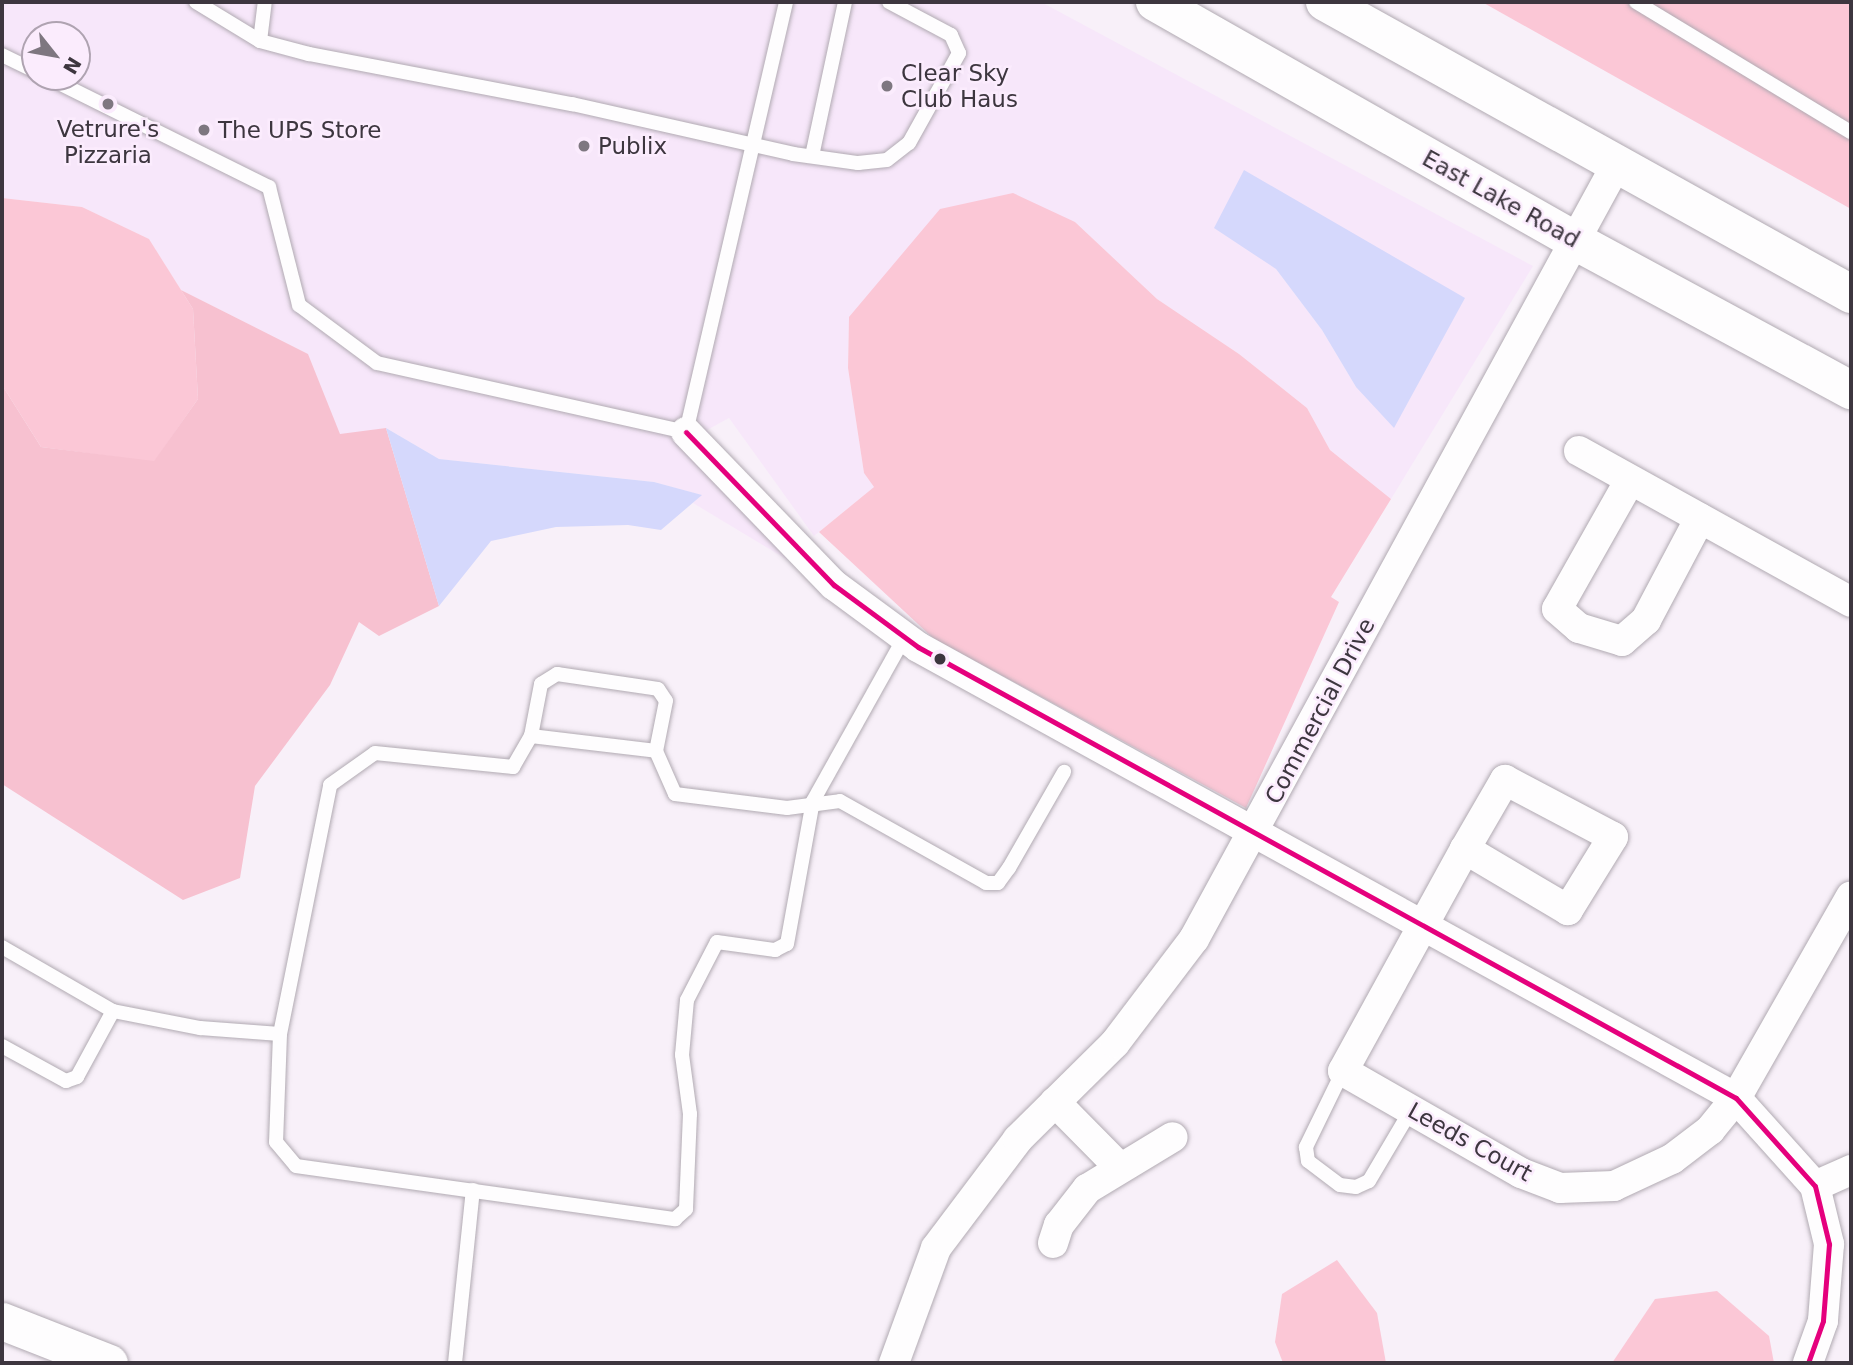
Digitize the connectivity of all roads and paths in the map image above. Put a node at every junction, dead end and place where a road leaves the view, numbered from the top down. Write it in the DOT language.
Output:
graph roads {
  1 [pos="196,2"];
  2 [pos="265,2"];
  3 [pos="786,2"];
  4 [pos="845,2"];
  5 [pos="889,2"];
  6 [pos="1155,2"];
  7 [pos="1325,2"];
  8 [pos="1636,2"];
  9 [pos="260,41"];
  10 [pos="2,55"];
  11 [pos="21,64"];
  12 [pos="75,91"];
  13 [pos="1851,132"];
  14 [pos="751,144"];
  15 [pos="812,156"];
  16 [pos="1615,167"];
  17 [pos="1575,240"];
  18 [pos="1851,294"];
  19 [pos="1851,390"];
  20 [pos="686,432"];
  21 [pos="1579,451"];
  22 [pos="1629,480"];
  23 [pos="1700,518"];
  24 [pos="1851,602"];
  25 [pos="904,638"];
  26 [pos="531,736"];
  27 [pos="656,751"];
  28 [pos="1064,772"];
  29 [pos="813,801"];
  30 [pos="1254,834"];
  31 [pos="1465,849"];
  32 [pos="1851,896"];
  33 [pos="1422,928"];
  34 [pos="2,947"];
  35 [pos="113,1011"];
  36 [pos="280,1034"];
  37 [pos="2,1046"];
  38 [pos="1343,1071"];
  39 [pos="1736,1098"];
  40 [pos="1055,1102"];
  41 [pos="1412,1110"];
  42 [pos="1173,1137"];
  43 [pos="1119,1167"];
  44 [pos="1851,1170"];
  45 [pos="1815,1186"];
  46 [pos="473,1190"];
  47 [pos="1053,1243"];
  48 [pos="2,1321"];
  49 [pos="109,1363"];
  50 [pos="455,1363"];
  51 [pos="894,1363"];
  52 [pos="1808,1363"];
  1 -- 9 [label="lane"];
  2 -- 9 [label="lane"];
  3 -- 14 [label="lane"];
  4 -- 15 [label="lane"];
  5 -- 15 [label="lane"];
  6 -- 17 [label="main road, East Lake Road"];
  7 -- 16 [label="main road"];
  8 -- 13 [label="lane"];
  9 -- 14 [label="lane"];
  10 -- 11 [label="lane"];
  12 -- 20 [label="lane"];
  14 -- 15 [label="lane"];
  14 -- 20 [label="lane"];
  16 -- 17 [label="street, Commercial Drive"];
  16 -- 18 [label="main road"];
  17 -- 19 [label="main road, East Lake Road"];
  17 -- 30 [label="street, Commercial Drive"];
  20 -- 25 [label="street"];
  21 -- 22 [label="street"];
  22 -- 23 [label="street"];
  22 -- 23 [label="street"];
  23 -- 24 [label="street"];
  25 -- 29 [label="lane"];
  25 -- 30 [label="street"];
  26 -- 27 [label="lane"];
  26 -- 27 [label="lane"];
  26 -- 36 [label="lane"];
  27 -- 29 [label="lane"];
  28 -- 29 [label="lane"];
  29 -- 46 [label="lane"];
  30 -- 33 [label="street"];
  30 -- 40 [label="street, Commercial Drive"];
  31 -- 31 [label="street"];
  31 -- 33 [label="street"];
  32 -- 39 [label="street, Leeds Court"];
  33 -- 38 [label="street"];
  33 -- 39 [label="street"];
  34 -- 35 [label="lane"];
  35 -- 36 [label="lane"];
  35 -- 37 [label="lane"];
  36 -- 46 [label="lane"];
  38 -- 41 [label="street, Leeds Court"];
  38 -- 41 [label="lane"];
  39 -- 41 [label="street, Leeds Court"];
  39 -- 45 [label="street"];
  40 -- 43 [label="street"];
  40 -- 51 [label="street, Commercial Drive"];
  42 -- 43 [label="street"];
  43 -- 47 [label="street"];
  44 -- 45 [label="street"];
  45 -- 52 [label="street"];
  46 -- 50 [label="lane"];
  48 -- 49 [label="street"];
}
